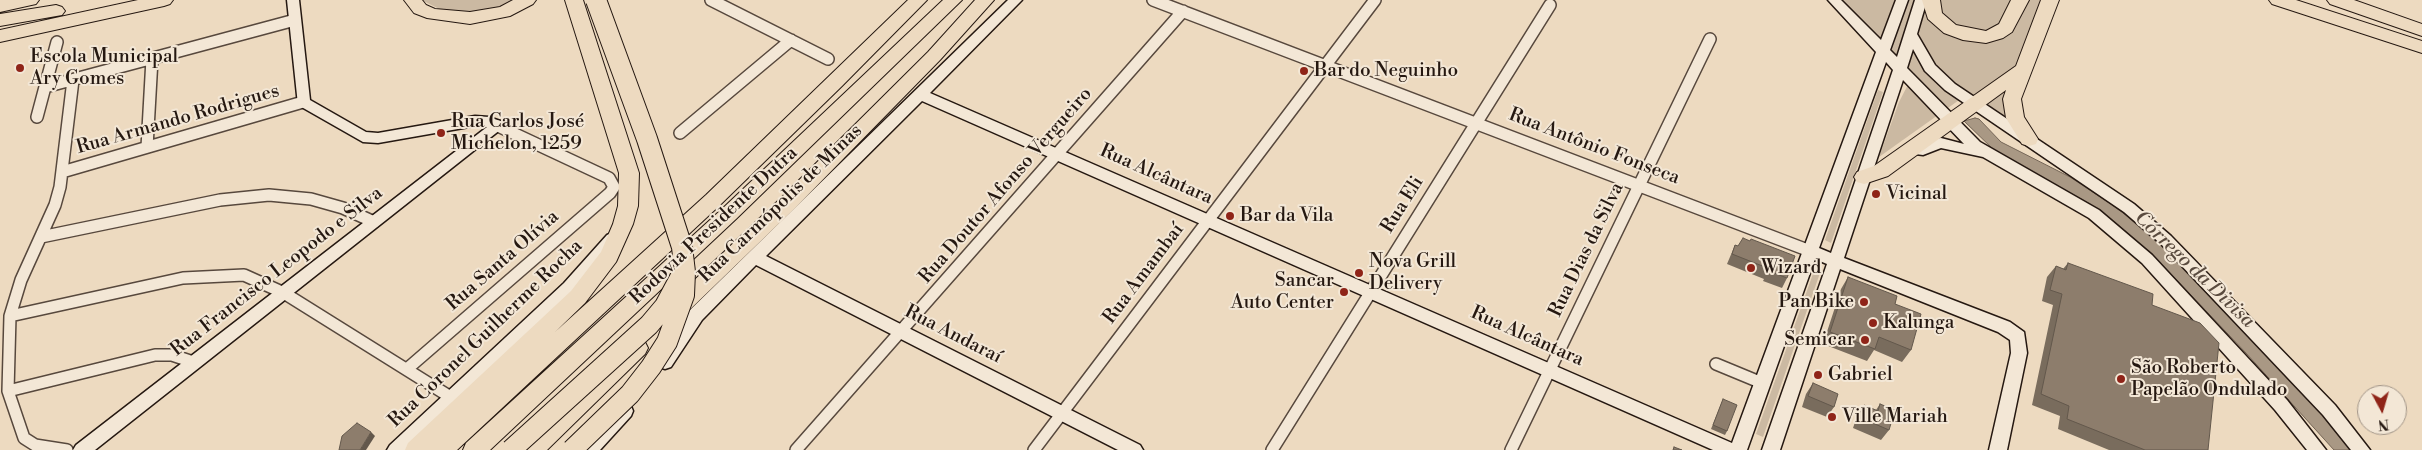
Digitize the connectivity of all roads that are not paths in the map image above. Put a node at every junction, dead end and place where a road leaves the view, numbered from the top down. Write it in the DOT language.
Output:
graph roads {
  1 [pos="30,0"];
  2 [pos="115,0"];
  3 [pos="164,0"];
  4 [pos="293,0"];
  5 [pos="413,0"];
  6 [pos="527,0"];
  7 [pos="574,0"];
  8 [pos="596,0"];
  9 [pos="711,0"];
  10 [pos="918,0"];
  11 [pos="938,0"];
  12 [pos="953,0"];
  13 [pos="967,0"];
  14 [pos="986,0"];
  15 [pos="1000,0"];
  16 [pos="1016,0"];
  17 [pos="1153,0"];
  18 [pos="1375,0"];
  19 [pos="1834,0"];
  20 [pos="1902,0"];
  21 [pos="1921,0"];
  22 [pos="1930,0"];
  23 [pos="2020,0"];
  24 [pos="2050,0"];
  25 [pos="2278,0"];
  26 [pos="2296,0"];
  27 [pos="2336,0"];
  28 [pos="2355,0"];
  29 [pos="2376,0"];
  30 [pos="1550,5"];
  31 [pos="0,6"];
  32 [pos="2319,7"];
  33 [pos="75,8"];
  34 [pos="1183,11"];
  35 [pos="2422,16"];
  36 [pos="0,20"];
  37 [pos="295,20"];
  38 [pos="2422,22"];
  39 [pos="0,24"];
  40 [pos="2422,30"];
  41 [pos="1911,35"];
  42 [pos="0,36"];
  43 [pos="2422,36"];
  44 [pos="1710,39"];
  45 [pos="790,40"];
  46 [pos="57,42"];
  47 [pos="2422,47"];
  48 [pos="1883,51"];
  49 [pos="934,56"];
  50 [pos="152,59"];
  51 [pos="828,59"];
  52 [pos="1325,66"];
  53 [pos="1900,69"];
  54 [pos="2022,70"];
  55 [pos="72,80"];
  56 [pos="45,87"];
  57 [pos="921,95"];
  58 [pos="302,102"];
  59 [pos="1975,104"];
  60 [pos="37,118"];
  61 [pos="1950,122"];
  62 [pos="1476,124"];
  63 [pos="498,126"];
  64 [pos="680,133"];
  65 [pos="2029,139"];
  66 [pos="147,147"];
  67 [pos="1912,149"];
  68 [pos="1057,155"];
  69 [pos="1989,156"];
  70 [pos="62,172"];
  71 [pos="1864,176"];
  72 [pos="1640,186"];
  73 [pos="1206,220"];
  74 [pos="374,222"];
  75 [pos="623,224"];
  76 [pos="42,237"];
  77 [pos="1810,251"];
  78 [pos="654,254"];
  79 [pos="754,257"];
  80 [pos="1836,261"];
  81 [pos="684,266"];
  82 [pos="284,292"];
  83 [pos="1370,292"];
  84 [pos="10,316"];
  85 [pos="902,331"];
  86 [pos="193,362"];
  87 [pos="1715,365"];
  88 [pos="407,369"];
  89 [pos="1549,370"];
  90 [pos="1762,383"];
  91 [pos="8,391"];
  92 [pos="452,398"];
  93 [pos="1061,413"];
  94 [pos="67,450"];
  95 [pos="82,450"];
  96 [pos="396,450"];
  97 [pos="416,450"];
  98 [pos="442,450"];
  99 [pos="474,450"];
  100 [pos="493,450"];
  101 [pos="511,450"];
  102 [pos="532,450"];
  103 [pos="572,450"];
  104 [pos="589,450"];
  105 [pos="796,450"];
  106 [pos="1034,450"];
  107 [pos="1134,450"];
  108 [pos="1272,450"];
  109 [pos="1510,450"];
  110 [pos="1731,450"];
  111 [pos="1738,450"];
  112 [pos="1771,450"];
  113 [pos="1998,450"];
  114 [pos="2317,450"];
  115 [pos="2361,450"];
  1 -- 31 [label="highway"];
  2 -- 33 [label="highway"];
  3 -- 42 [label="highway"];
  4 -- 37 [label="main road"];
  5 -- 6 [label="highway"];
  7 -- 75 [label="highway"];
  8 -- 81 [label="highway, bridge"];
  9 -- 45 [label="street"];
  10 -- 78 [label="highway, Rodovia Presidente Dutra"];
  11 -- 78 [label="highway"];
  12 -- 99 [label="highway, Rodovia Presidente Dutra"];
  13 -- 100 [label="highway, Rodovia Presidente Dutra"];
  14 -- 49 [label="highway"];
  15 -- 49 [label="highway"];
  16 -- 57 [label="main road, Rua Carmópolis de Minas"];
  17 -- 34 [label="street, Rua Antônio Fonseca"];
  18 -- 52 [label="street, Rua Amambaí"];
  19 -- 48 [label="main road"];
  20 -- 48 [label="main road"];
  21 -- 41 [label="main road"];
  22 -- 23 [label="highway"];
  24 -- 54 [label="highway"];
  25 -- 32 [label="highway"];
  26 -- 32 [label="highway"];
  27 -- 40 [label="highway"];
  28 -- 38 [label="highway"];
  29 -- 35 [label="highway"];
  30 -- 62 [label="street, Rua Eli"];
  32 -- 43 [label="highway"];
  32 -- 47 [label="highway"];
  33 -- 36 [label="highway"];
  33 -- 39 [label="highway"];
  34 -- 52 [label="street, Rua Antônio Fonseca"];
  34 -- 68 [label="street, Rua Doutor Afonso Vergueiro"];
  37 -- 50 [label="street"];
  37 -- 58 [label="main road"];
  41 -- 53 [label="main road"];
  41 -- 59 [label="main road"];
  44 -- 72 [label="street, Rua Dias da Silva"];
  45 -- 51 [label="street"];
  45 -- 64 [label="street"];
  46 -- 56 [label="street"];
  48 -- 53 [label="main road"];
  48 -- 77 [label="main road"];
  49 -- 102 [label="highway, Rodovia Presidente Dutra"];
  50 -- 55 [label="street"];
  50 -- 66 [label="street"];
  52 -- 62 [label="street, Rua Antônio Fonseca"];
  52 -- 73 [label="street, Rua Amambaí"];
  53 -- 61 [label="main road"];
  53 -- 71 [label="main road"];
  54 -- 59 [label="highway"];
  54 -- 65 [label="highway"];
  55 -- 56 [label="street"];
  55 -- 70 [label="street"];
  56 -- 60 [label="street"];
  57 -- 68 [label="main road, Rua Alcântara"];
  57 -- 79 [label="main road, Rua Carmópolis de Minas"];
  58 -- 63 [label="main road"];
  58 -- 66 [label="street, Rua Armando Rodrigues"];
  59 -- 61 [label="highway"];
  59 -- 65 [label="main road"];
  61 -- 67 [label="highway"];
  61 -- 69 [label="main road"];
  62 -- 72 [label="street, Rua Antônio Fonseca"];
  62 -- 83 [label="street, Rua Eli"];
  63 -- 74 [label="main road, Rua Francisco Leopodo e Silva"];
  63 -- 88 [label="street, Rua Santa Olívia"];
  65 -- 115 [label="main road"];
  66 -- 70 [label="street, Rua Armando Rodrigues"];
  67 -- 69 [label="main road"];
  67 -- 71 [label="highway"];
  68 -- 73 [label="main road, Rua Alcântara"];
  68 -- 85 [label="street, Rua Doutor Afonso Vergueiro"];
  69 -- 114 [label="main road"];
  70 -- 76 [label="street"];
  71 -- 80 [label="main road"];
  72 -- 77 [label="street, Rua Antônio Fonseca"];
  72 -- 89 [label="street, Rua Dias da Silva"];
  73 -- 83 [label="main road, Rua Alcântara"];
  73 -- 93 [label="street, Rua Amambaí"];
  74 -- 76 [label="street"];
  74 -- 82 [label="main road, Rua Francisco Leopodo e Silva"];
  75 -- 92 [label="main road, Rua Coronel Guilherme Rocha"];
  75 -- 97 [label="highway"];
  76 -- 84 [label="street"];
  77 -- 80 [label="main road, Rua Antônio Fonseca"];
  77 -- 90 [label="main road"];
  78 -- 98 [label="highway, Rodovia Presidente Dutra"];
  79 -- 85 [label="main road, Rua Andaraí"];
  79 -- 104 [label="main road, Rua Carmópolis de Minas"];
  80 -- 112 [label="main road"];
  80 -- 113 [label="main road, Rua Antônio Fonseca"];
  81 -- 101 [label="highway, bridge"];
  81 -- 103 [label="highway, bridge"];
  82 -- 84 [label="street"];
  82 -- 86 [label="main road, Rua Francisco Leopodo e Silva"];
  82 -- 88 [label="street"];
  83 -- 89 [label="main road, Rua Alcântara"];
  83 -- 108 [label="street, Rua Eli"];
  84 -- 91 [label="street"];
  85 -- 93 [label="main road, Rua Andaraí"];
  85 -- 105 [label="street, Rua Doutor Afonso Vergueiro"];
  86 -- 91 [label="street"];
  86 -- 95 [label="main road, Rua Francisco Leopodo e Silva"];
  87 -- 90 [label="street"];
  88 -- 92 [label="street"];
  89 -- 109 [label="street, Rua Dias da Silva"];
  89 -- 110 [label="main road, Rua Alcântara"];
  90 -- 111 [label="main road"];
  91 -- 94 [label="street"];
  92 -- 96 [label="main road, Rua Coronel Guilherme Rocha"];
  93 -- 106 [label="street, Rua Amambaí"];
  93 -- 107 [label="main road, Rua Andaraí"];
}
